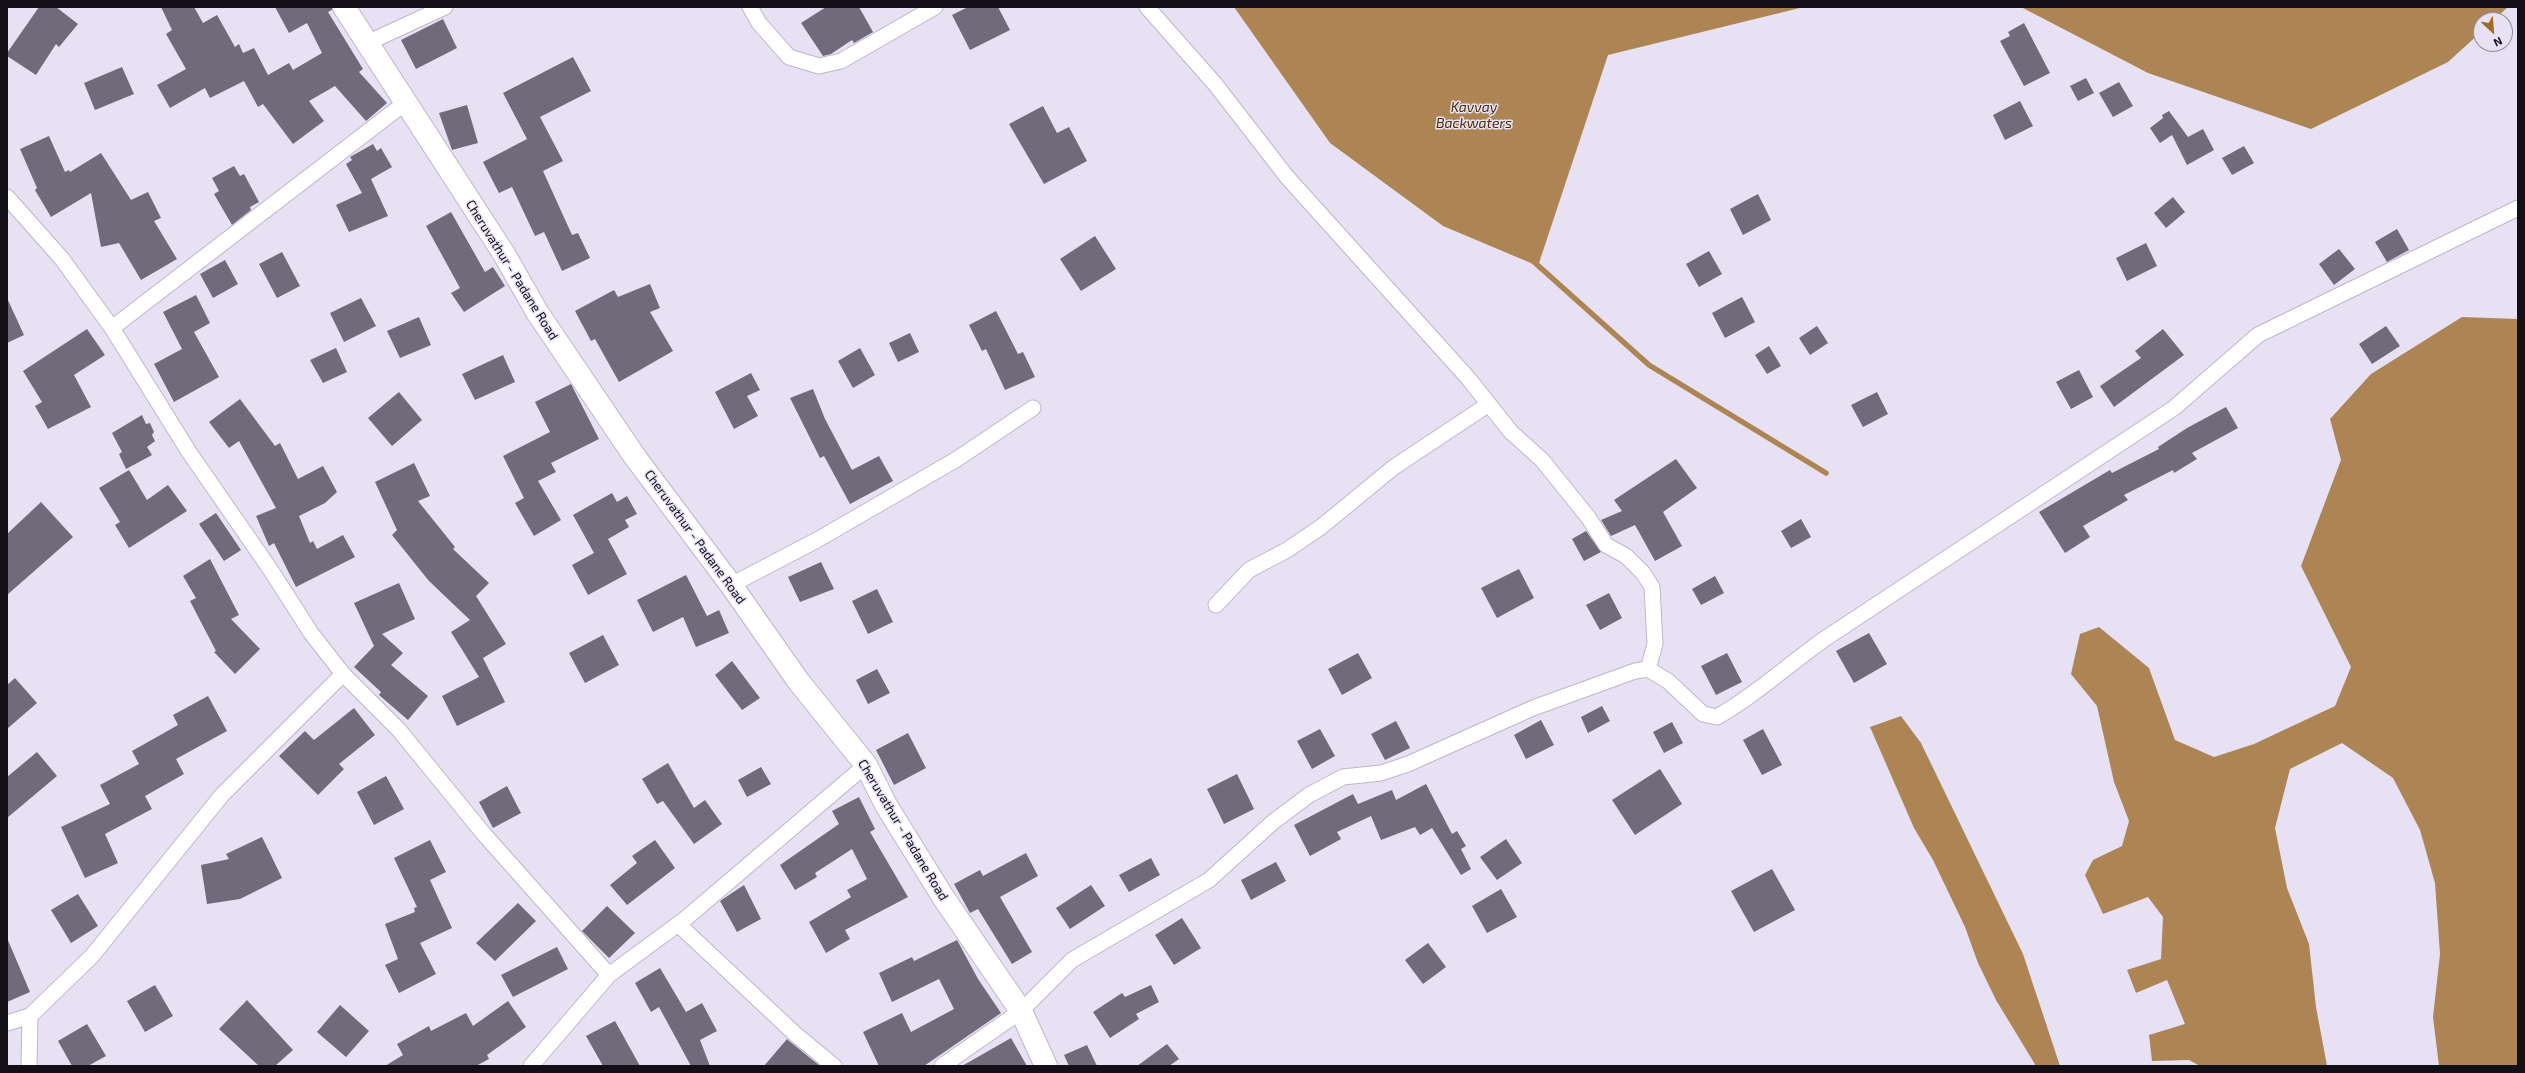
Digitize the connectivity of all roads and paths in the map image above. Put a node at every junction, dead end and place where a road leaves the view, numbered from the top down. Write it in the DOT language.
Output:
graph roads {
  1 [pos="344,7"];
  2 [pos="445,7"];
  3 [pos="750,7"];
  4 [pos="935,7"];
  5 [pos="1146,7"];
  6 [pos="367,43"];
  7 [pos="405,104"];
  8 [pos="7,197"];
  9 [pos="2518,208"];
  10 [pos="112,328"];
  11 [pos="1489,404"];
  12 [pos="1032,408"];
  13 [pos="731,585"];
  14 [pos="1216,605"];
  15 [pos="1648,669"];
  16 [pos="343,674"];
  17 [pos="866,765"];
  18 [pos="678,924"];
  19 [pos="609,975"];
  20 [pos="1021,1011"];
  21 [pos="30,1016"];
  22 [pos="7,1023"];
  23 [pos="29,1066"];
  24 [pos="531,1066"];
  25 [pos="834,1066"];
  26 [pos="942,1066"];
  27 [pos="1046,1066"];
  1 -- 6 [label="main road, Cheruvathur - Padane Road"];
  2 -- 6 [label="street"];
  3 -- 4 [label="street"];
  5 -- 11 [label="street"];
  6 -- 7 [label="main road, Cheruvathur - Padane Road"];
  7 -- 10 [label="street"];
  7 -- 13 [label="main road, Cheruvathur - Padane Road"];
  8 -- 10 [label="street"];
  9 -- 15 [label="street"];
  10 -- 16 [label="street"];
  11 -- 14 [label="street"];
  11 -- 15 [label="street"];
  12 -- 13 [label="street"];
  13 -- 17 [label="main road, Cheruvathur - Padane Road"];
  15 -- 20 [label="street"];
  16 -- 19 [label="street"];
  16 -- 21 [label="street"];
  17 -- 18 [label="street"];
  17 -- 20 [label="main road, Cheruvathur - Padane Road"];
  18 -- 19 [label="street"];
  18 -- 25 [label="street"];
  19 -- 24 [label="street"];
  20 -- 26 [label="street"];
  20 -- 27 [label="main road, Cheruvathur - Padane Road"];
  21 -- 22 [label="street"];
  21 -- 23 [label="street"];
}
